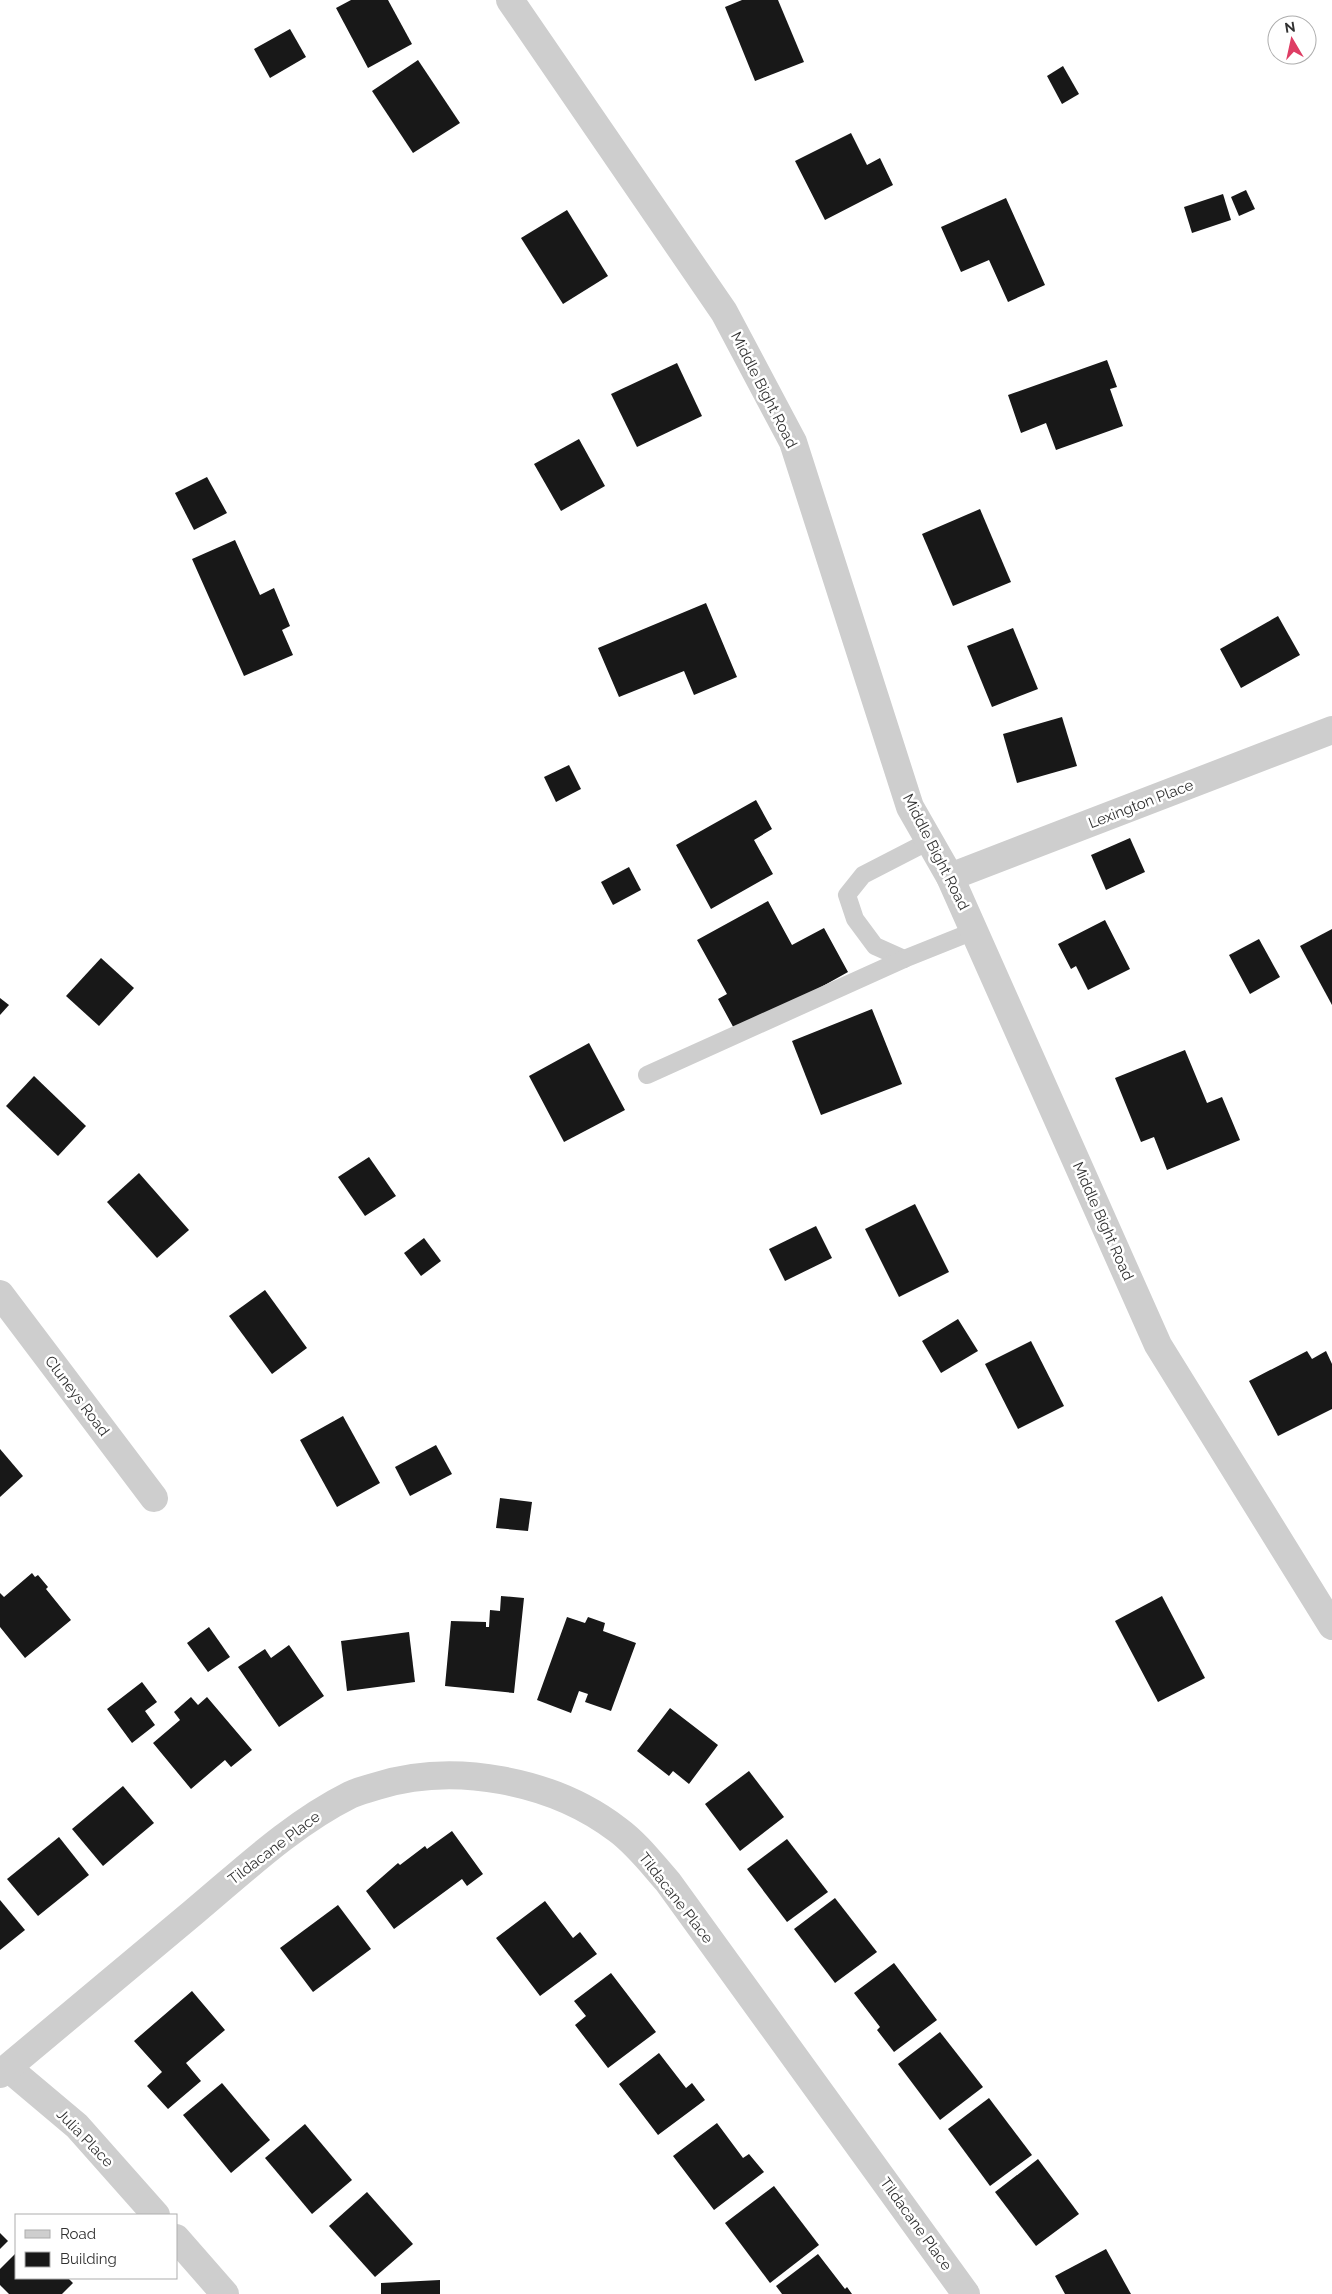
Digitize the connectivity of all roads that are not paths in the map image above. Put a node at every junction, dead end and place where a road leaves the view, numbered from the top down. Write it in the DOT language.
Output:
graph roads {
  1 [pos="510,0"];
  2 [pos="1332,730"];
  3 [pos="930,841"];
  4 [pos="950,877"];
  5 [pos="974,931"];
  6 [pos="904,959"];
  7 [pos="647,1075"];
  8 [pos="0,1294"];
  9 [pos="154,1498"];
  10 [pos="1332,1626"];
  11 [pos="4,2071"];
  12 [pos="155,2214"];
  13 [pos="178,2240"];
  14 [pos="225,2294"];
  15 [pos="966,2294"];
  1 -- 3 [label="street, Middle Bight Road"];
  2 -- 4 [label="street, Lexington Place"];
  3 -- 4 [label="street, Middle Bight Road"];
  3 -- 6 [label="lane"];
  4 -- 5 [label="street, Middle Bight Road"];
  5 -- 6 [label="lane"];
  5 -- 10 [label="street, Middle Bight Road"];
  6 -- 7 [label="lane"];
  8 -- 9 [label="street, Cluneys Road"];
  11 -- 12 [label="street, Julia Place"];
  11 -- 15 [label="street, Tildacane Place"];
  13 -- 14 [label="street"];
}
